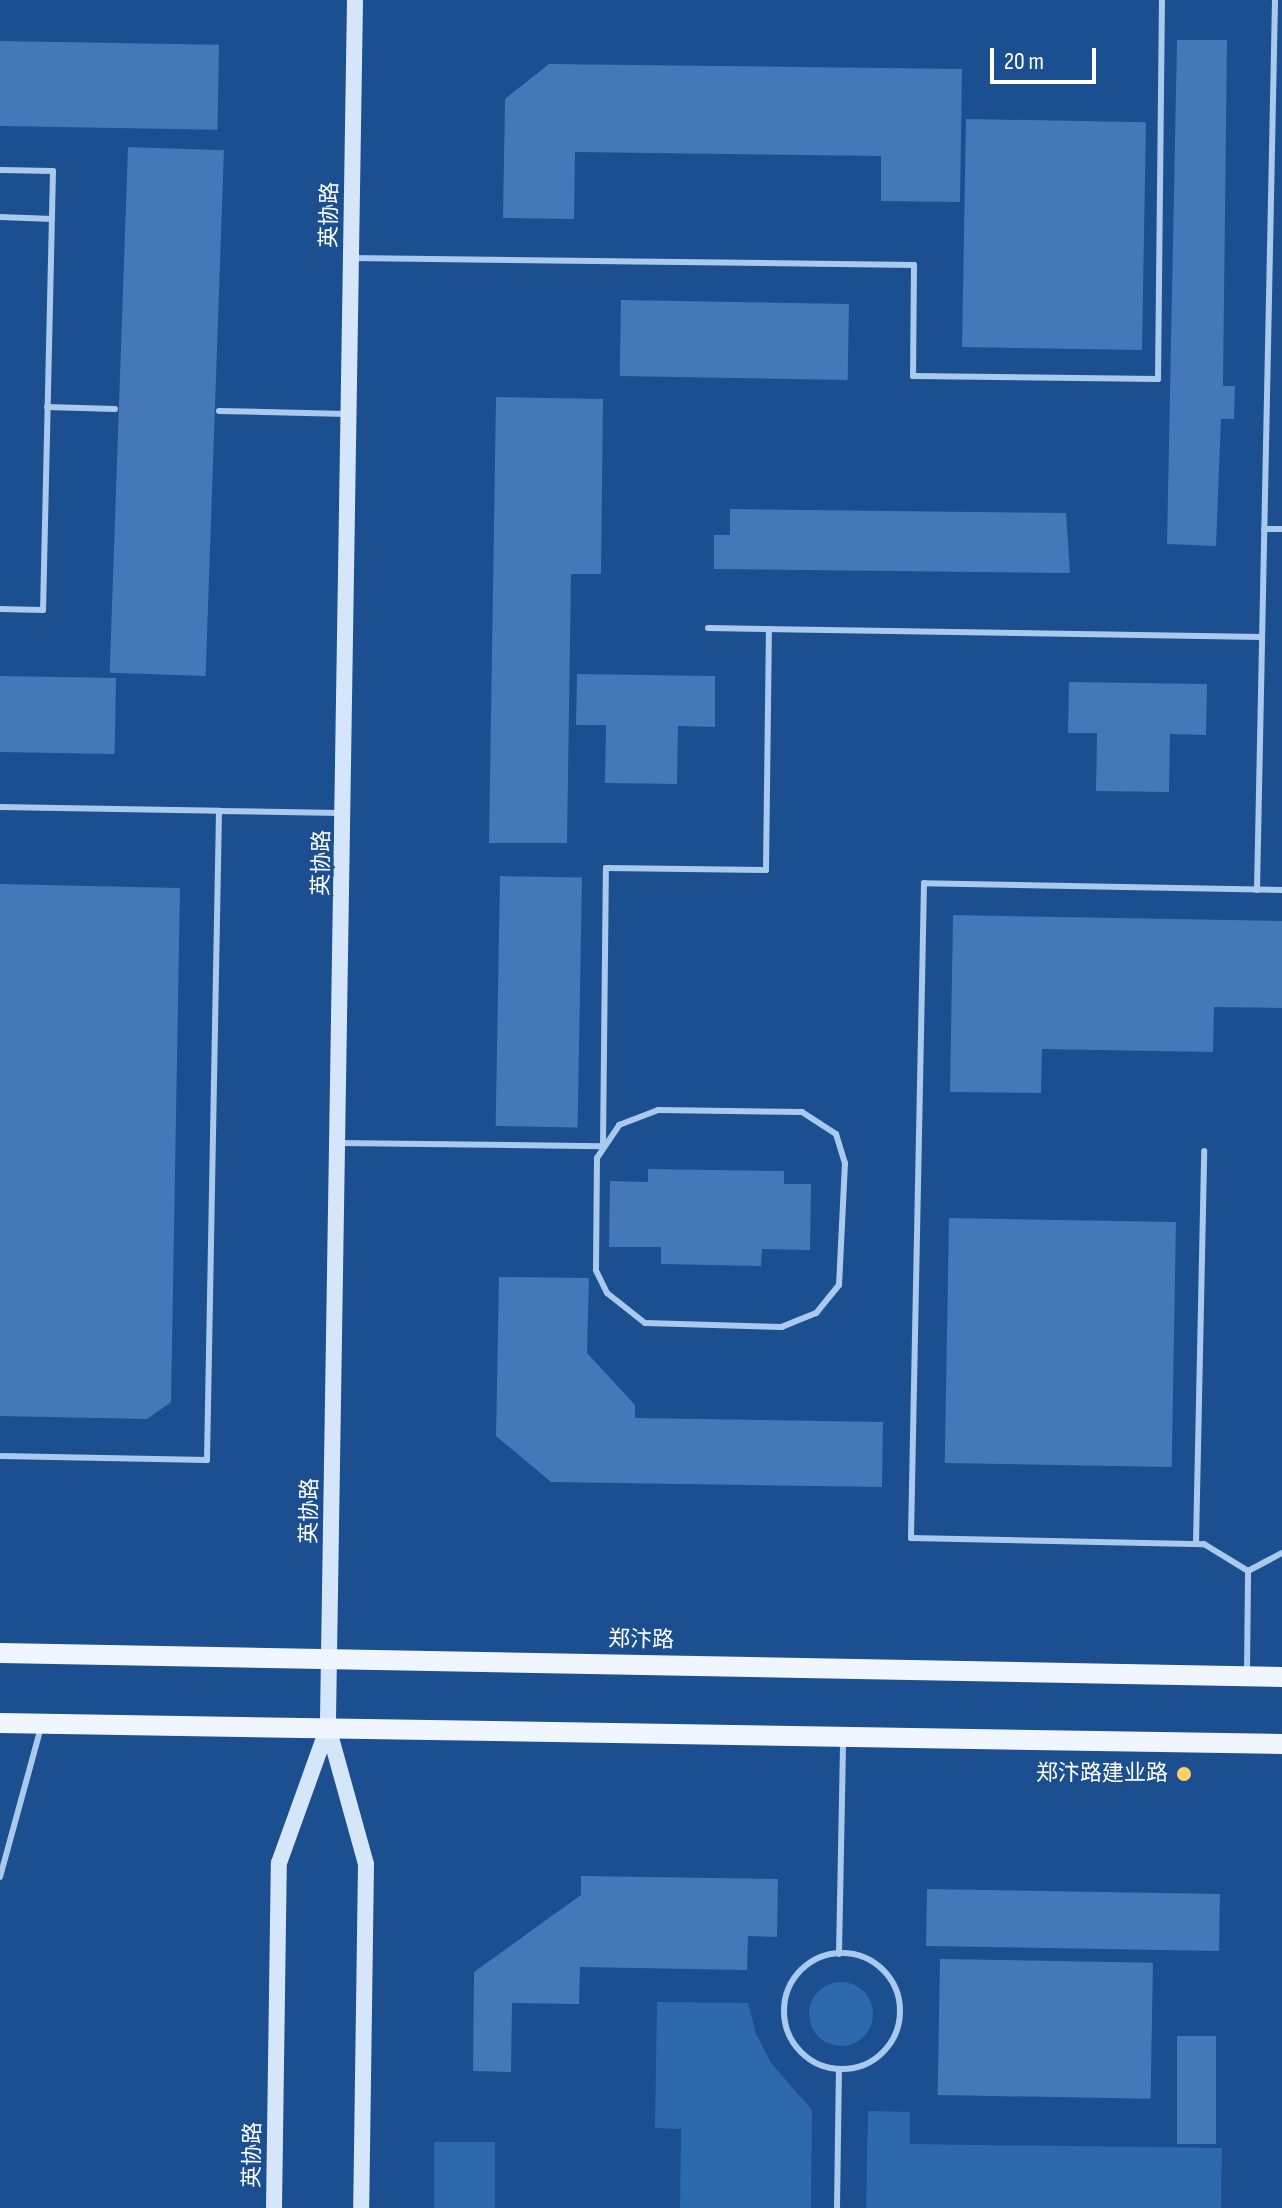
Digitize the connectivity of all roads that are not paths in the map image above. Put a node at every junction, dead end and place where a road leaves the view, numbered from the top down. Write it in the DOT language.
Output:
graph roads {
  1 [pos="355,0"];
  2 [pos="1162,0"];
  3 [pos="1275,0"];
  4 [pos="0,170"];
  5 [pos="0,217"];
  6 [pos="52,219"];
  7 [pos="351,258"];
  8 [pos="47,407"];
  9 [pos="115,409"];
  10 [pos="219,411"];
  11 [pos="349,415"];
  12 [pos="1264,529"];
  13 [pos="1282,529"];
  14 [pos="0,609"];
  15 [pos="708,628"];
  16 [pos="769,629"];
  17 [pos="1262,637"];
  18 [pos="0,807"];
  19 [pos="219,811"];
  20 [pos="345,813"];
  21 [pos="1257,890"];
  22 [pos="1282,890"];
  23 [pos="339,1143"];
  24 [pos="603,1146"];
  25 [pos="1204,1151"];
  26 [pos="0,1456"];
  27 [pos="1196,1544"];
  28 [pos="1282,1553"];
  29 [pos="1248,1571"];
  30 [pos="0,1653"];
  31 [pos="329,1658"];
  32 [pos="1247,1676"];
  33 [pos="1282,1677"];
  34 [pos="0,1723"];
  35 [pos="42,1724"];
  36 [pos="328,1727"];
  37 [pos="843,1736"];
  38 [pos="1282,1744"];
  39 [pos="0,1877"];
  40 [pos="839,1954"];
  41 [pos="839,2070"];
  42 [pos="274,2208"];
  43 [pos="361,2208"];
  44 [pos="837,2208"];
  1 -- 7 [label="street, 英协路"];
  2 -- 7 [label="lane"];
  3 -- 12 [label="lane"];
  4 -- 6 [label="lane"];
  5 -- 6 [label="lane"];
  6 -- 8 [label="lane"];
  7 -- 11 [label="street, 英协路"];
  8 -- 9 [label="lane"];
  8 -- 14 [label="lane"];
  10 -- 11 [label="lane"];
  11 -- 20 [label="street, 英协路"];
  12 -- 13 [label="lane"];
  12 -- 17 [label="lane"];
  15 -- 16 [label="lane"];
  16 -- 17 [label="lane"];
  16 -- 24 [label="lane"];
  17 -- 21 [label="lane"];
  18 -- 19 [label="lane"];
  19 -- 20 [label="lane"];
  19 -- 26 [label="lane"];
  20 -- 23 [label="street, 英协路"];
  21 -- 22 [label="lane"];
  21 -- 27 [label="lane"];
  23 -- 24 [label="lane"];
  23 -- 31 [label="street, 英协路"];
  24 -- 24 [label="lane"];
  25 -- 27 [label="lane"];
  27 -- 29 [label="lane"];
  28 -- 29 [label="lane"];
  29 -- 32 [label="lane"];
  30 -- 31 [label="main road, 郑汴路"];
  31 -- 32 [label="main road, 郑汴路"];
  31 -- 36 [label="street, 英协路"];
  32 -- 33 [label="main road, 郑汴路"];
  34 -- 35 [label="main road"];
  35 -- 36 [label="main road"];
  35 -- 39 [label="lane"];
  36 -- 37 [label="main road"];
  36 -- 42 [label="street, 英协路"];
  36 -- 43 [label="street, 英协路"];
  37 -- 38 [label="main road"];
  37 -- 40 [label="lane"];
  40 -- 41 [label="lane"];
  40 -- 41 [label="lane"];
  41 -- 44 [label="lane"];
}
